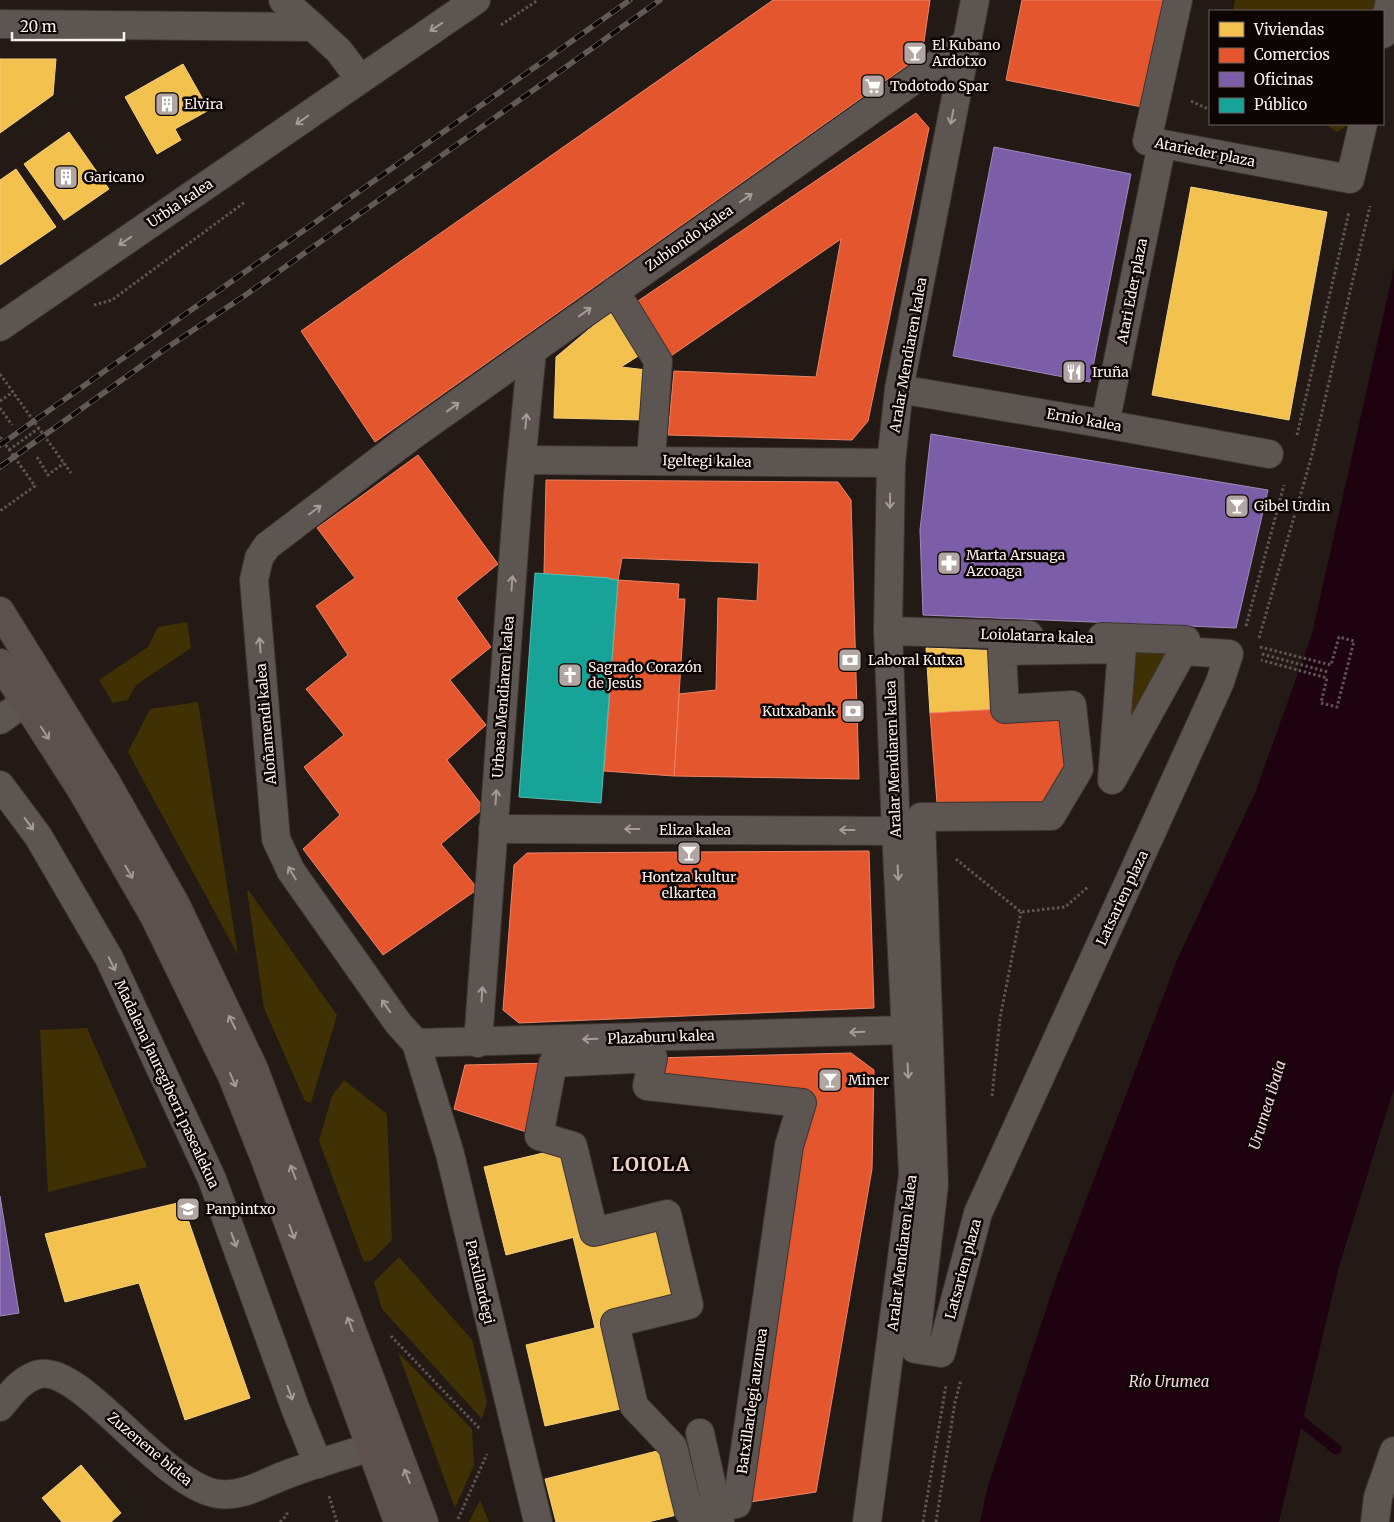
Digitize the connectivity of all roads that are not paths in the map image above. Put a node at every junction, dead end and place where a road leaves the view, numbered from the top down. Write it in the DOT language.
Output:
graph roads {
  1 [pos="283,0"];
  2 [pos="476,0"];
  3 [pos="975,0"];
  4 [pos="1178,0"];
  5 [pos="1390,0"];
  6 [pos="0,24"];
  7 [pos="313,27"];
  8 [pos="1384,29"];
  9 [pos="966,43"];
  10 [pos="360,79"];
  11 [pos="1363,125"];
  12 [pos="1159,158"];
  13 [pos="615,291"];
  14 [pos="0,327"];
  15 [pos="532,351"];
  16 [pos="899,389"];
  17 [pos="1105,424"];
  18 [pos="413,435"];
  19 [pos="1269,454"];
  20 [pos="522,460"];
  21 [pos="651,460"];
  22 [pos="891,464"];
  23 [pos="0,611"];
  24 [pos="888,631"];
  25 [pos="1186,640"];
  26 [pos="0,663"];
  27 [pos="25,702"];
  28 [pos="0,720"];
  29 [pos="0,785"];
  30 [pos="493,829"];
  31 [pos="909,831"];
  32 [pos="906,1030"];
  33 [pos="416,1043"];
  34 [pos="478,1043"];
  35 [pos="0,1407"];
  36 [pos="700,1433"];
  37 [pos="371,1447"];
  38 [pos="1394,1450"];
  39 [pos="318,1464"];
  40 [pos="718,1515"];
  41 [pos="398,1522"];
  42 [pos="424,1522"];
  43 [pos="538,1522"];
  44 [pos="867,1522"];
  45 [pos="1375,1522"];
  1 -- 7 [label="street"];
  2 -- 10 [label="street, Urbia kalea, one-way"];
  3 -- 9 [label="street, Aralar Mendiaren kalea"];
  4 -- 11 [label="street, Atarieder plaza"];
  5 -- 8 [label="street"];
  6 -- 7 [label="street"];
  7 -- 10 [label="street"];
  13 -- 9 [label="street, Zubiondo kalea, one-way"];
  9 -- 16 [label="street, Aralar Mendiaren kalea, one-way"];
  10 -- 14 [label="street, Urbia kalea, one-way"];
  12 -- 17 [label="street, Atari Eder plaza"];
  15 -- 13 [label="street, Zubiondo kalea, one-way"];
  13 -- 21 [label="street"];
  18 -- 15 [label="street, Zubiondo kalea, one-way"];
  20 -- 15 [label="street, Urbasa Mendiaren kalea, one-way"];
  16 -- 17 [label="street, Ernio kalea"];
  16 -- 22 [label="street, Aralar Mendiaren kalea"];
  17 -- 19 [label="street, Ernio kalea"];
  33 -- 18 [label="street, Aloñamendi kalea, one-way"];
  20 -- 21 [label="street, Igeltegi kalea"];
  30 -- 20 [label="street, Urbasa Mendiaren kalea, one-way"];
  21 -- 22 [label="street, Igeltegi kalea"];
  22 -- 24 [label="street, Aralar Mendiaren kalea, one-way"];
  42 -- 23 [label="main road, one-way"];
  24 -- 25 [label="street, Loiolatarra kalea"];
  24 -- 31 [label="street, Aralar Mendiaren kalea"];
  26 -- 27 [label="main road"];
  27 -- 28 [label="street"];
  27 -- 37 [label="main road, one-way"];
  29 -- 39 [label="street, Madalena Jauregiberri pasealekua, one-way"];
  31 -- 30 [label="street, Eliza kalea, one-way"];
  34 -- 30 [label="street, Urbasa Mendiaren kalea, one-way"];
  31 -- 31 [label="street, Latsarien plaza"];
  31 -- 32 [label="street, Aralar Mendiaren kalea, one-way"];
  32 -- 34 [label="street, Plazaburu kalea, one-way"];
  32 -- 44 [label="street, Aralar Mendiaren kalea, one-way"];
  33 -- 34 [label="street, Plazaburu kalea"];
  33 -- 43 [label="street, Patxillardegi"];
  35 -- 39 [label="street, Zuzenene bidea"];
  36 -- 40 [label="street"];
  37 -- 39 [label="street"];
  37 -- 41 [label="main road"];
  38 -- 45 [label="street"];
  40 -- 40 [label="street, Batxillardegi auzunea"];
}
